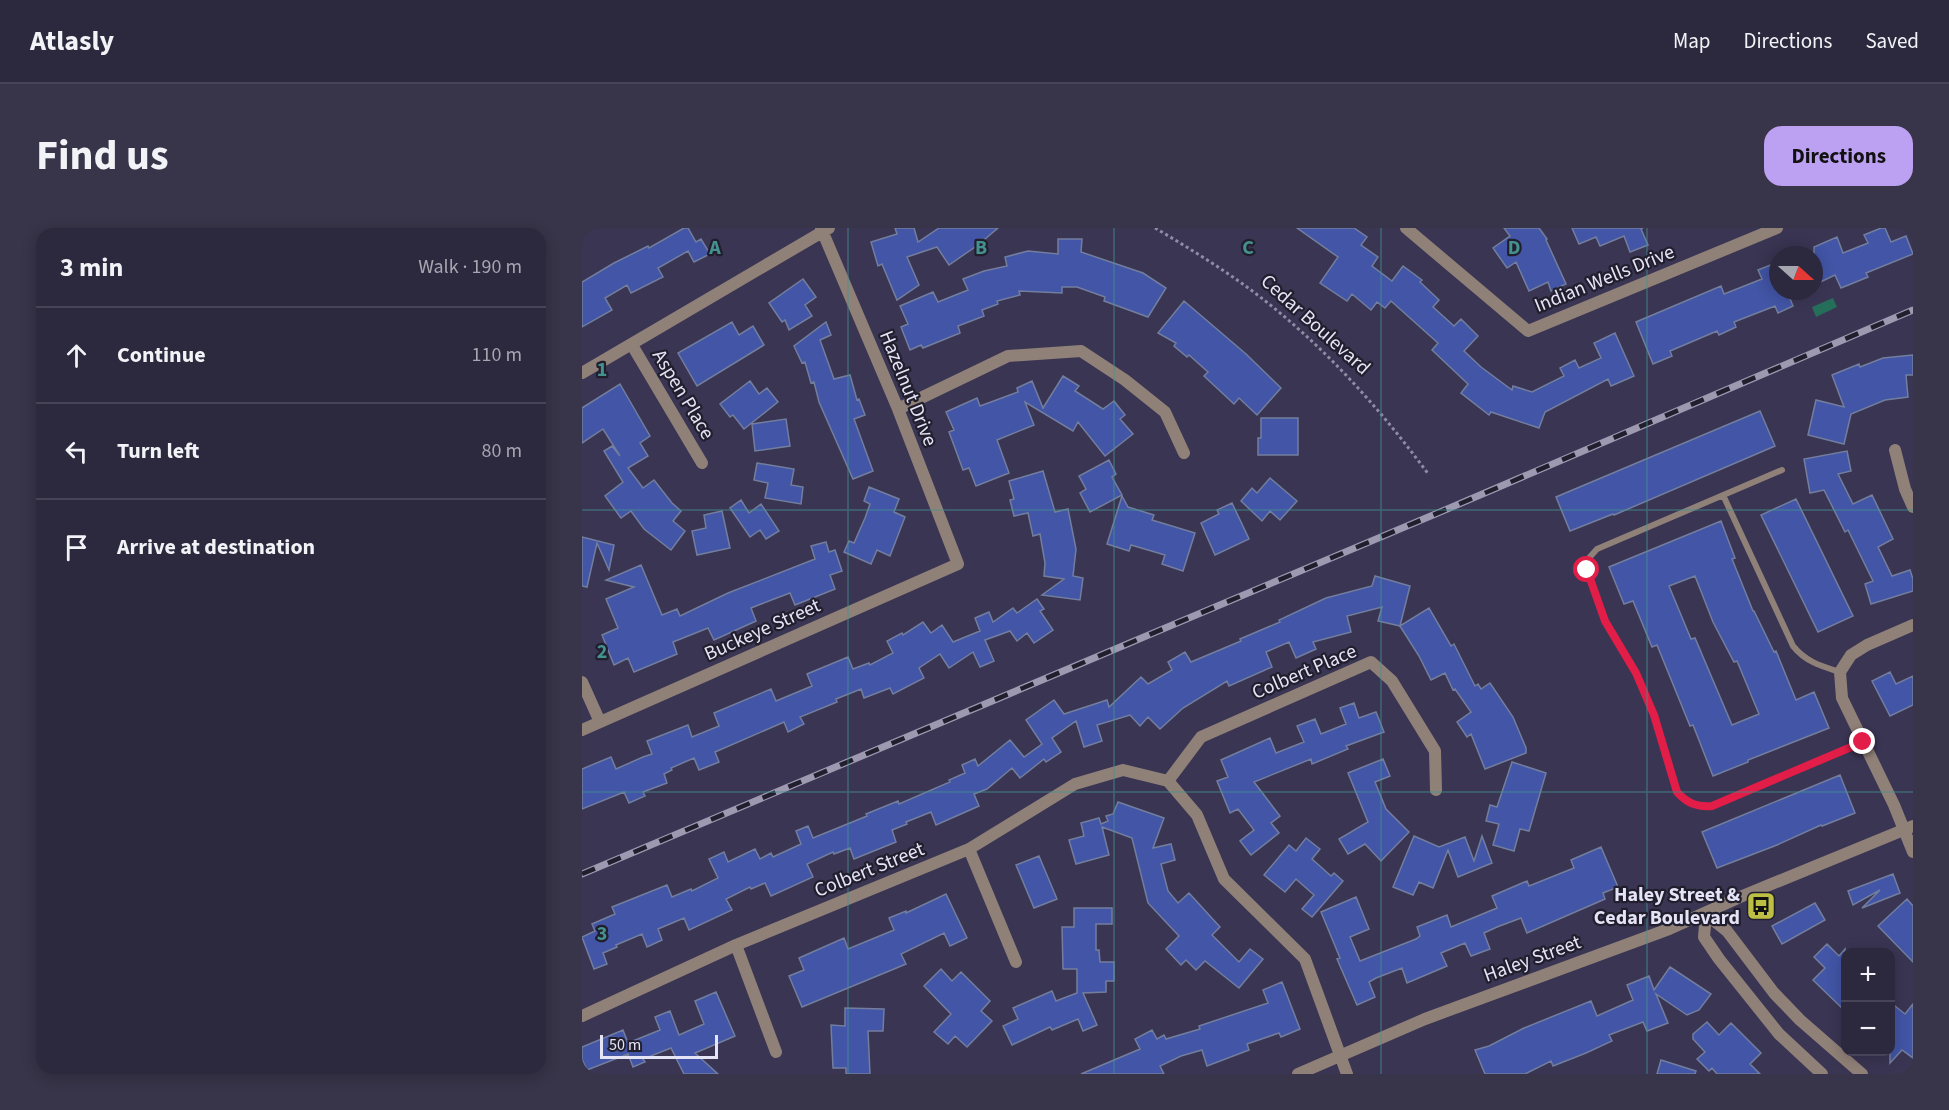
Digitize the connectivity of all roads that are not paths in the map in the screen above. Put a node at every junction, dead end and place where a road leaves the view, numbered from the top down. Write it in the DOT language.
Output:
graph roads {
  1 [pos="1406,228"];
  2 [pos="1777,228"];
  3 [pos="824,229"];
  4 [pos="632,345"];
  5 [pos="582,373"];
  6 [pos="898,409"];
  7 [pos="1895,450"];
  8 [pos="1184,453"];
  9 [pos="702,464"];
  10 [pos="1782,470"];
  11 [pos="1723,495"];
  12 [pos="1913,507"];
  13 [pos="958,564"];
  14 [pos="1913,625"];
  15 [pos="1840,672"];
  16 [pos="582,682"];
  17 [pos="600,722"];
  18 [pos="582,730"];
  19 [pos="1863,742"];
  20 [pos="1168,781"];
  21 [pos="1436,790"];
  22 [pos="1909,828"];
  23 [pos="969,849"];
  24 [pos="1913,852"];
  25 [pos="1706,914"];
  26 [pos="736,945"];
  27 [pos="1016,962"];
  28 [pos="582,1016"];
  29 [pos="776,1052"];
  30 [pos="1341,1055"];
  31 [pos="1298,1074"];
  32 [pos="1347,1074"];
  33 [pos="1822,1074"];
  34 [pos="1862,1074"];
  1 -- 2 [label="street, Indian Wells Drive"];
  3 -- 4 [label="street"];
  3 -- 6 [label="street, Hazelnut Drive"];
  4 -- 5 [label="street"];
  4 -- 9 [label="street, Aspen Place"];
  6 -- 8 [label="street"];
  6 -- 13 [label="street, Hazelnut Drive"];
  7 -- 12 [label="street"];
  10 -- 11 [label="lane"];
  11 -- 15 [label="lane"];
  11 -- 19 [label="lane"];
  13 -- 17 [label="street, Buckeye Street"];
  14 -- 15 [label="street"];
  15 -- 19 [label="street"];
  16 -- 17 [label="street"];
  17 -- 18 [label="street, Buckeye Street"];
  19 -- 22 [label="street"];
  20 -- 21 [label="street, Colbert Place"];
  20 -- 23 [label="street, Colbert Street"];
  20 -- 30 [label="street"];
  22 -- 24 [label="street"];
  22 -- 25 [label="street, Haley Street"];
  23 -- 26 [label="street, Colbert Street"];
  23 -- 27 [label="street"];
  25 -- 30 [label="street, Haley Street"];
  25 -- 33 [label="street"];
  25 -- 34 [label="street"];
  26 -- 28 [label="street, Colbert Street"];
  26 -- 29 [label="street"];
  30 -- 31 [label="street, Haley Street"];
  30 -- 32 [label="street"];
}
